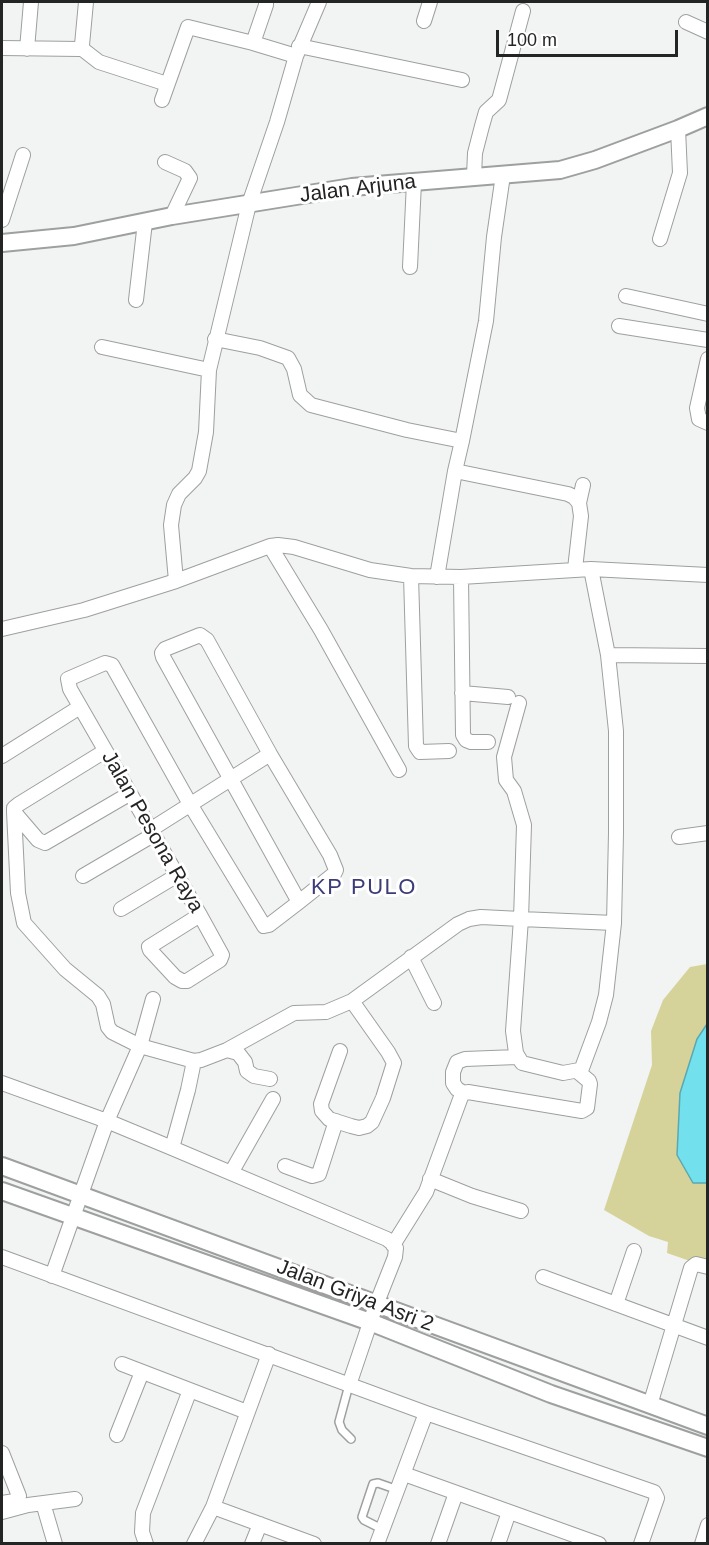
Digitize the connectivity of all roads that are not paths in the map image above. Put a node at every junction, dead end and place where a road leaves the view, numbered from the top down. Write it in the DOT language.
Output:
graph roads {
  1 [pos="31,2"];
  2 [pos="86,2"];
  3 [pos="266,2"];
  4 [pos="319,2"];
  5 [pos="430,2"];
  6 [pos="524,11"];
  7 [pos="424,21"];
  8 [pos="686,22"];
  9 [pos="708,32"];
  10 [pos="253,43"];
  11 [pos="2,48"];
  12 [pos="81,48"];
  13 [pos="27,49"];
  14 [pos="298,51"];
  15 [pos="462,80"];
  16 [pos="167,84"];
  17 [pos="162,100"];
  18 [pos="708,116"];
  19 [pos="678,129"];
  20 [pos="23,155"];
  21 [pos="165,162"];
  22 [pos="503,175"];
  23 [pos="474,176"];
  24 [pos="414,182"];
  25 [pos="249,204"];
  26 [pos="172,216"];
  27 [pos="2,220"];
  28 [pos="145,222"];
  29 [pos="660,239"];
  30 [pos="2,243"];
  31 [pos="410,267"];
  32 [pos="626,296"];
  33 [pos="136,300"];
  34 [pos="708,314"];
  35 [pos="619,326"];
  36 [pos="215,339"];
  37 [pos="708,339"];
  38 [pos="102,347"];
  39 [pos="708,359"];
  40 [pos="209,370"];
  41 [pos="708,423"];
  42 [pos="462,441"];
  43 [pos="455,471"];
  44 [pos="583,485"];
  45 [pos="579,503"];
  46 [pos="270,546"];
  47 [pos="575,569"];
  48 [pos="591,569"];
  49 [pos="708,574"];
  50 [pos="411,576"];
  51 [pos="437,577"];
  52 [pos="461,577"];
  53 [pos="176,581"];
  54 [pos="2,629"];
  55 [pos="608,655"];
  56 [pos="708,656"];
  57 [pos="462,693"];
  58 [pos="80,707"];
  59 [pos="488,742"];
  60 [pos="105,751"];
  61 [pos="449,751"];
  62 [pos="270,754"];
  63 [pos="2,756"];
  64 [pos="399,770"];
  65 [pos="232,779"];
  66 [pos="129,794"];
  67 [pos="190,804"];
  68 [pos="14,809"];
  69 [pos="152,832"];
  70 [pos="708,833"];
  71 [pos="679,837"];
  72 [pos="83,876"];
  73 [pos="176,876"];
  74 [pos="299,902"];
  75 [pos="121,909"];
  76 [pos="200,915"];
  77 [pos="521,919"];
  78 [pos="614,923"];
  79 [pos="411,957"];
  80 [pos="153,999"];
  81 [pos="352,1000"];
  82 [pos="434,1004"];
  83 [pos="140,1046"];
  84 [pos="227,1050"];
  85 [pos="340,1051"];
  86 [pos="517,1057"];
  87 [pos="194,1060"];
  88 [pos="577,1071"];
  89 [pos="270,1078"];
  90 [pos="2,1083"];
  91 [pos="464,1093"];
  92 [pos="273,1099"];
  93 [pos="107,1121"];
  94 [pos="336,1121"];
  95 [pos="172,1148"];
  96 [pos="2,1166"];
  97 [pos="285,1166"];
  98 [pos="231,1173"];
  99 [pos="430,1179"];
  100 [pos="2,1191"];
  101 [pos="80,1197"];
  102 [pos="521,1211"];
  103 [pos="74,1215"];
  104 [pos="393,1245"];
  105 [pos="634,1251"];
  106 [pos="2,1257"];
  107 [pos="708,1267"];
  108 [pos="52,1276"];
  109 [pos="543,1277"];
  110 [pos="616,1304"];
  111 [pos="376,1305"];
  112 [pos="370,1322"];
  113 [pos="675,1326"];
  114 [pos="708,1338"];
  115 [pos="269,1354"];
  116 [pos="122,1364"];
  117 [pos="142,1372"];
  118 [pos="349,1385"];
  119 [pos="190,1390"];
  120 [pos="650,1405"];
  121 [pos="247,1412"];
  122 [pos="426,1413"];
  123 [pos="708,1426"];
  124 [pos="117,1435"];
  125 [pos="351,1438"];
  126 [pos="708,1448"];
  127 [pos="2,1453"];
  128 [pos="404,1474"];
  129 [pos="398,1490"];
  130 [pos="456,1493"];
  131 [pos="75,1499"];
  132 [pos="2,1503"];
  133 [pos="43,1503"];
  134 [pos="213,1507"];
  135 [pos="2,1512"];
  136 [pos="509,1512"];
  137 [pos="260,1524"];
  138 [pos="707,1528"];
  139 [pos="382,1529"];
  140 [pos="561,1538"];
  141 [pos="55,1544"];
  142 [pos="146,1544"];
  143 [pos="194,1544"];
  144 [pos="252,1544"];
  145 [pos="314,1544"];
  146 [pos="376,1544"];
  147 [pos="438,1544"];
  148 [pos="498,1544"];
  149 [pos="599,1544"];
  150 [pos="641,1544"];
  151 [pos="702,1544"];
  1 -- 13 [label="street"];
  2 -- 12 [label="street"];
  3 -- 10 [label="street"];
  4 -- 14 [label="street"];
  5 -- 7 [label="street"];
  6 -- 23 [label="street"];
  8 -- 9 [label="street"];
  10 -- 14 [label="street"];
  10 -- 16 [label="street"];
  11 -- 13 [label="street"];
  12 -- 13 [label="street"];
  12 -- 16 [label="street"];
  14 -- 15 [label="street"];
  14 -- 25 [label="street"];
  16 -- 17 [label="street"];
  18 -- 19 [label="street, Jalan Arjuna"];
  19 -- 22 [label="street, Jalan Arjuna"];
  19 -- 29 [label="street"];
  20 -- 27 [label="street"];
  21 -- 26 [label="street"];
  22 -- 23 [label="street, Jalan Arjuna"];
  22 -- 42 [label="street"];
  23 -- 24 [label="street, Jalan Arjuna"];
  24 -- 25 [label="street, Jalan Arjuna"];
  24 -- 31 [label="street"];
  25 -- 26 [label="street, Jalan Arjuna"];
  25 -- 36 [label="street"];
  26 -- 28 [label="street, Jalan Arjuna"];
  28 -- 30 [label="street, Jalan Arjuna"];
  28 -- 33 [label="street"];
  32 -- 34 [label="street"];
  35 -- 37 [label="street"];
  36 -- 40 [label="street"];
  36 -- 42 [label="street"];
  38 -- 40 [label="street"];
  39 -- 41 [label="street"];
  40 -- 53 [label="street"];
  42 -- 43 [label="street"];
  43 -- 45 [label="street"];
  43 -- 51 [label="street"];
  44 -- 45 [label="street"];
  45 -- 47 [label="street"];
  46 -- 50 [label="street"];
  46 -- 53 [label="street"];
  46 -- 64 [label="street"];
  47 -- 48 [label="street"];
  47 -- 52 [label="street"];
  48 -- 49 [label="street"];
  48 -- 55 [label="street"];
  50 -- 51 [label="street"];
  50 -- 61 [label="street"];
  51 -- 52 [label="street"];
  52 -- 57 [label="street"];
  53 -- 54 [label="street"];
  55 -- 56 [label="street"];
  55 -- 78 [label="street"];
  57 -- 59 [label="street"];
  57 -- 77 [label="street"];
  58 -- 60 [label="street, Jalan Pesona Raya"];
  58 -- 63 [label="street"];
  58 -- 67 [label="street, Jalan Pesona Raya"];
  60 -- 66 [label="street, Jalan Pesona Raya"];
  60 -- 68 [label="street"];
  62 -- 65 [label="street"];
  62 -- 65 [label="street"];
  62 -- 74 [label="street"];
  65 -- 67 [label="street"];
  65 -- 74 [label="street"];
  66 -- 68 [label="street"];
  66 -- 69 [label="street, Jalan Pesona Raya"];
  67 -- 69 [label="street"];
  67 -- 74 [label="street"];
  68 -- 83 [label="street"];
  69 -- 72 [label="street"];
  69 -- 73 [label="street, Jalan Pesona Raya"];
  70 -- 71 [label="street"];
  73 -- 75 [label="street"];
  73 -- 76 [label="street, Jalan Pesona Raya"];
  76 -- 76 [label="street, Jalan Pesona Raya"];
  77 -- 78 [label="street"];
  77 -- 79 [label="street"];
  77 -- 86 [label="street"];
  78 -- 88 [label="street"];
  79 -- 81 [label="street"];
  79 -- 82 [label="street"];
  80 -- 83 [label="street"];
  81 -- 84 [label="street"];
  81 -- 94 [label="street"];
  83 -- 87 [label="street"];
  83 -- 93 [label="street"];
  84 -- 87 [label="street"];
  84 -- 89 [label="street"];
  85 -- 94 [label="street"];
  86 -- 88 [label="street"];
  86 -- 91 [label="street"];
  87 -- 95 [label="street"];
  88 -- 91 [label="street"];
  90 -- 93 [label="street"];
  91 -- 99 [label="street"];
  92 -- 98 [label="street"];
  93 -- 95 [label="street"];
  93 -- 101 [label="street"];
  94 -- 97 [label="street"];
  95 -- 98 [label="street"];
  96 -- 101 [label="street, Jalan Griya Asri 2"];
  98 -- 104 [label="street"];
  99 -- 102 [label="street"];
  99 -- 104 [label="street"];
  100 -- 103 [label="street, Jalan Griya Asri 2"];
  101 -- 103 [label="street"];
  101 -- 111 [label="street, Jalan Griya Asri 2"];
  103 -- 108 [label="street"];
  103 -- 112 [label="street, Jalan Griya Asri 2"];
  104 -- 111 [label="street"];
  105 -- 110 [label="street"];
  106 -- 108 [label="street"];
  107 -- 113 [label="street"];
  108 -- 115 [label="street"];
  109 -- 110 [label="street"];
  110 -- 113 [label="street"];
  111 -- 112 [label="street"];
  111 -- 120 [label="street, Jalan Griya Asri 2"];
  112 -- 118 [label="street"];
  112 -- 126 [label="street, Jalan Griya Asri 2"];
  113 -- 114 [label="street"];
  113 -- 120 [label="street"];
  115 -- 118 [label="street"];
  115 -- 121 [label="street"];
  116 -- 117 [label="street"];
  117 -- 119 [label="street"];
  117 -- 124 [label="street"];
  118 -- 122 [label="street"];
  118 -- 125 [label="lane"];
  119 -- 121 [label="street"];
  119 -- 142 [label="street"];
  120 -- 123 [label="street, Jalan Griya Asri 2"];
  121 -- 134 [label="street"];
  122 -- 128 [label="street"];
  122 -- 150 [label="street"];
  127 -- 132 [label="street"];
  128 -- 129 [label="street"];
  128 -- 130 [label="street"];
  129 -- 139 [label="street"];
  129 -- 139 [label="lane"];
  130 -- 136 [label="street"];
  130 -- 147 [label="street"];
  131 -- 133 [label="street"];
  133 -- 135 [label="street"];
  133 -- 141 [label="street"];
  134 -- 137 [label="street"];
  134 -- 143 [label="street"];
  136 -- 140 [label="street"];
  136 -- 148 [label="street"];
  137 -- 144 [label="street"];
  137 -- 145 [label="street"];
  138 -- 151 [label="street"];
  139 -- 146 [label="street"];
  140 -- 149 [label="street"];
}
